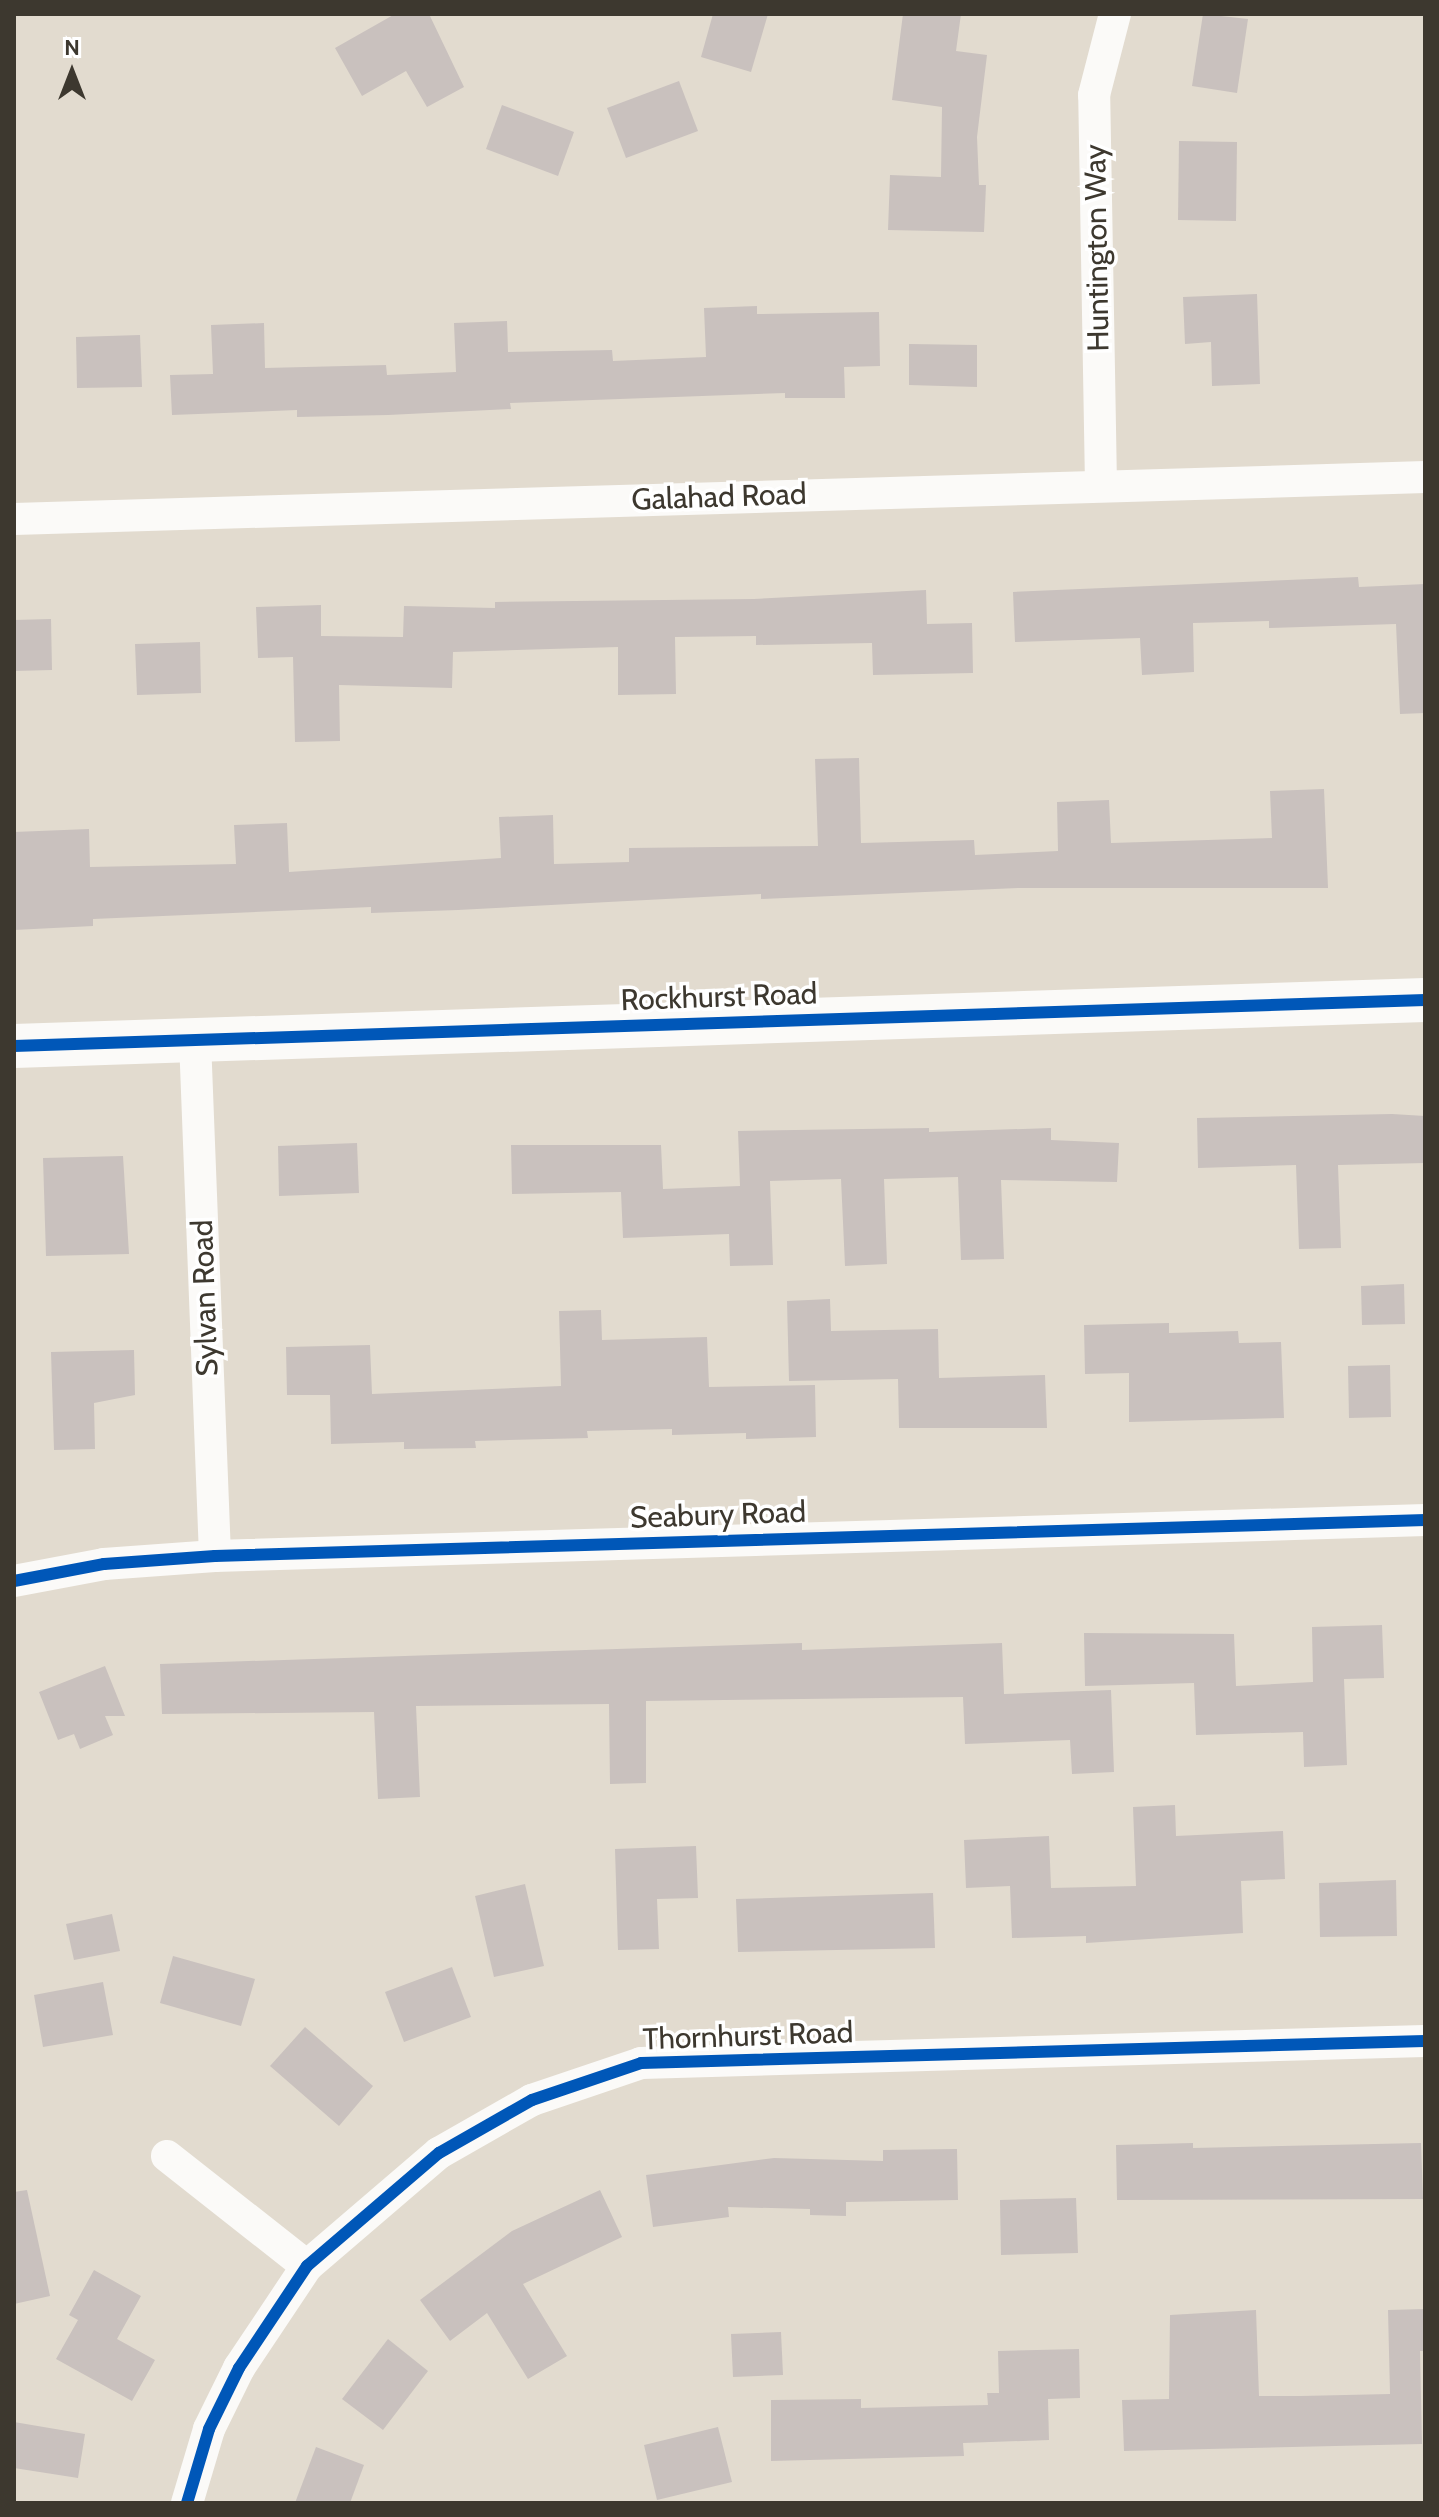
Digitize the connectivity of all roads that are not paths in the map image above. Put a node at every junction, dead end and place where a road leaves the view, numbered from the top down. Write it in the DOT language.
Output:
graph roads {
  1 [pos="1115,14"];
  2 [pos="1425,477"];
  3 [pos="1101,485"];
  4 [pos="14,519"];
  5 [pos="1425,1000"];
  6 [pos="195,1040"];
  7 [pos="14,1046"];
  8 [pos="1425,1520"];
  9 [pos="215,1556"];
  10 [pos="14,1581"];
  11 [pos="1425,2041"];
  12 [pos="167,2156"];
  13 [pos="307,2266"];
  14 [pos="187,2503"];
  1 -- 3 [label="street, Huntington Way"];
  2 -- 3 [label="street, Galahad Road"];
  3 -- 4 [label="street, Galahad Road"];
  5 -- 6 [label="street, Rockhurst Road"];
  6 -- 7 [label="street, Rockhurst Road"];
  6 -- 9 [label="street, Sylvan Road"];
  8 -- 9 [label="street, Seabury Road"];
  9 -- 10 [label="street, Seabury Road"];
  11 -- 13 [label="street, Thornhurst Road"];
  12 -- 13 [label="street"];
  13 -- 14 [label="street, Thornhurst Road"];
}
